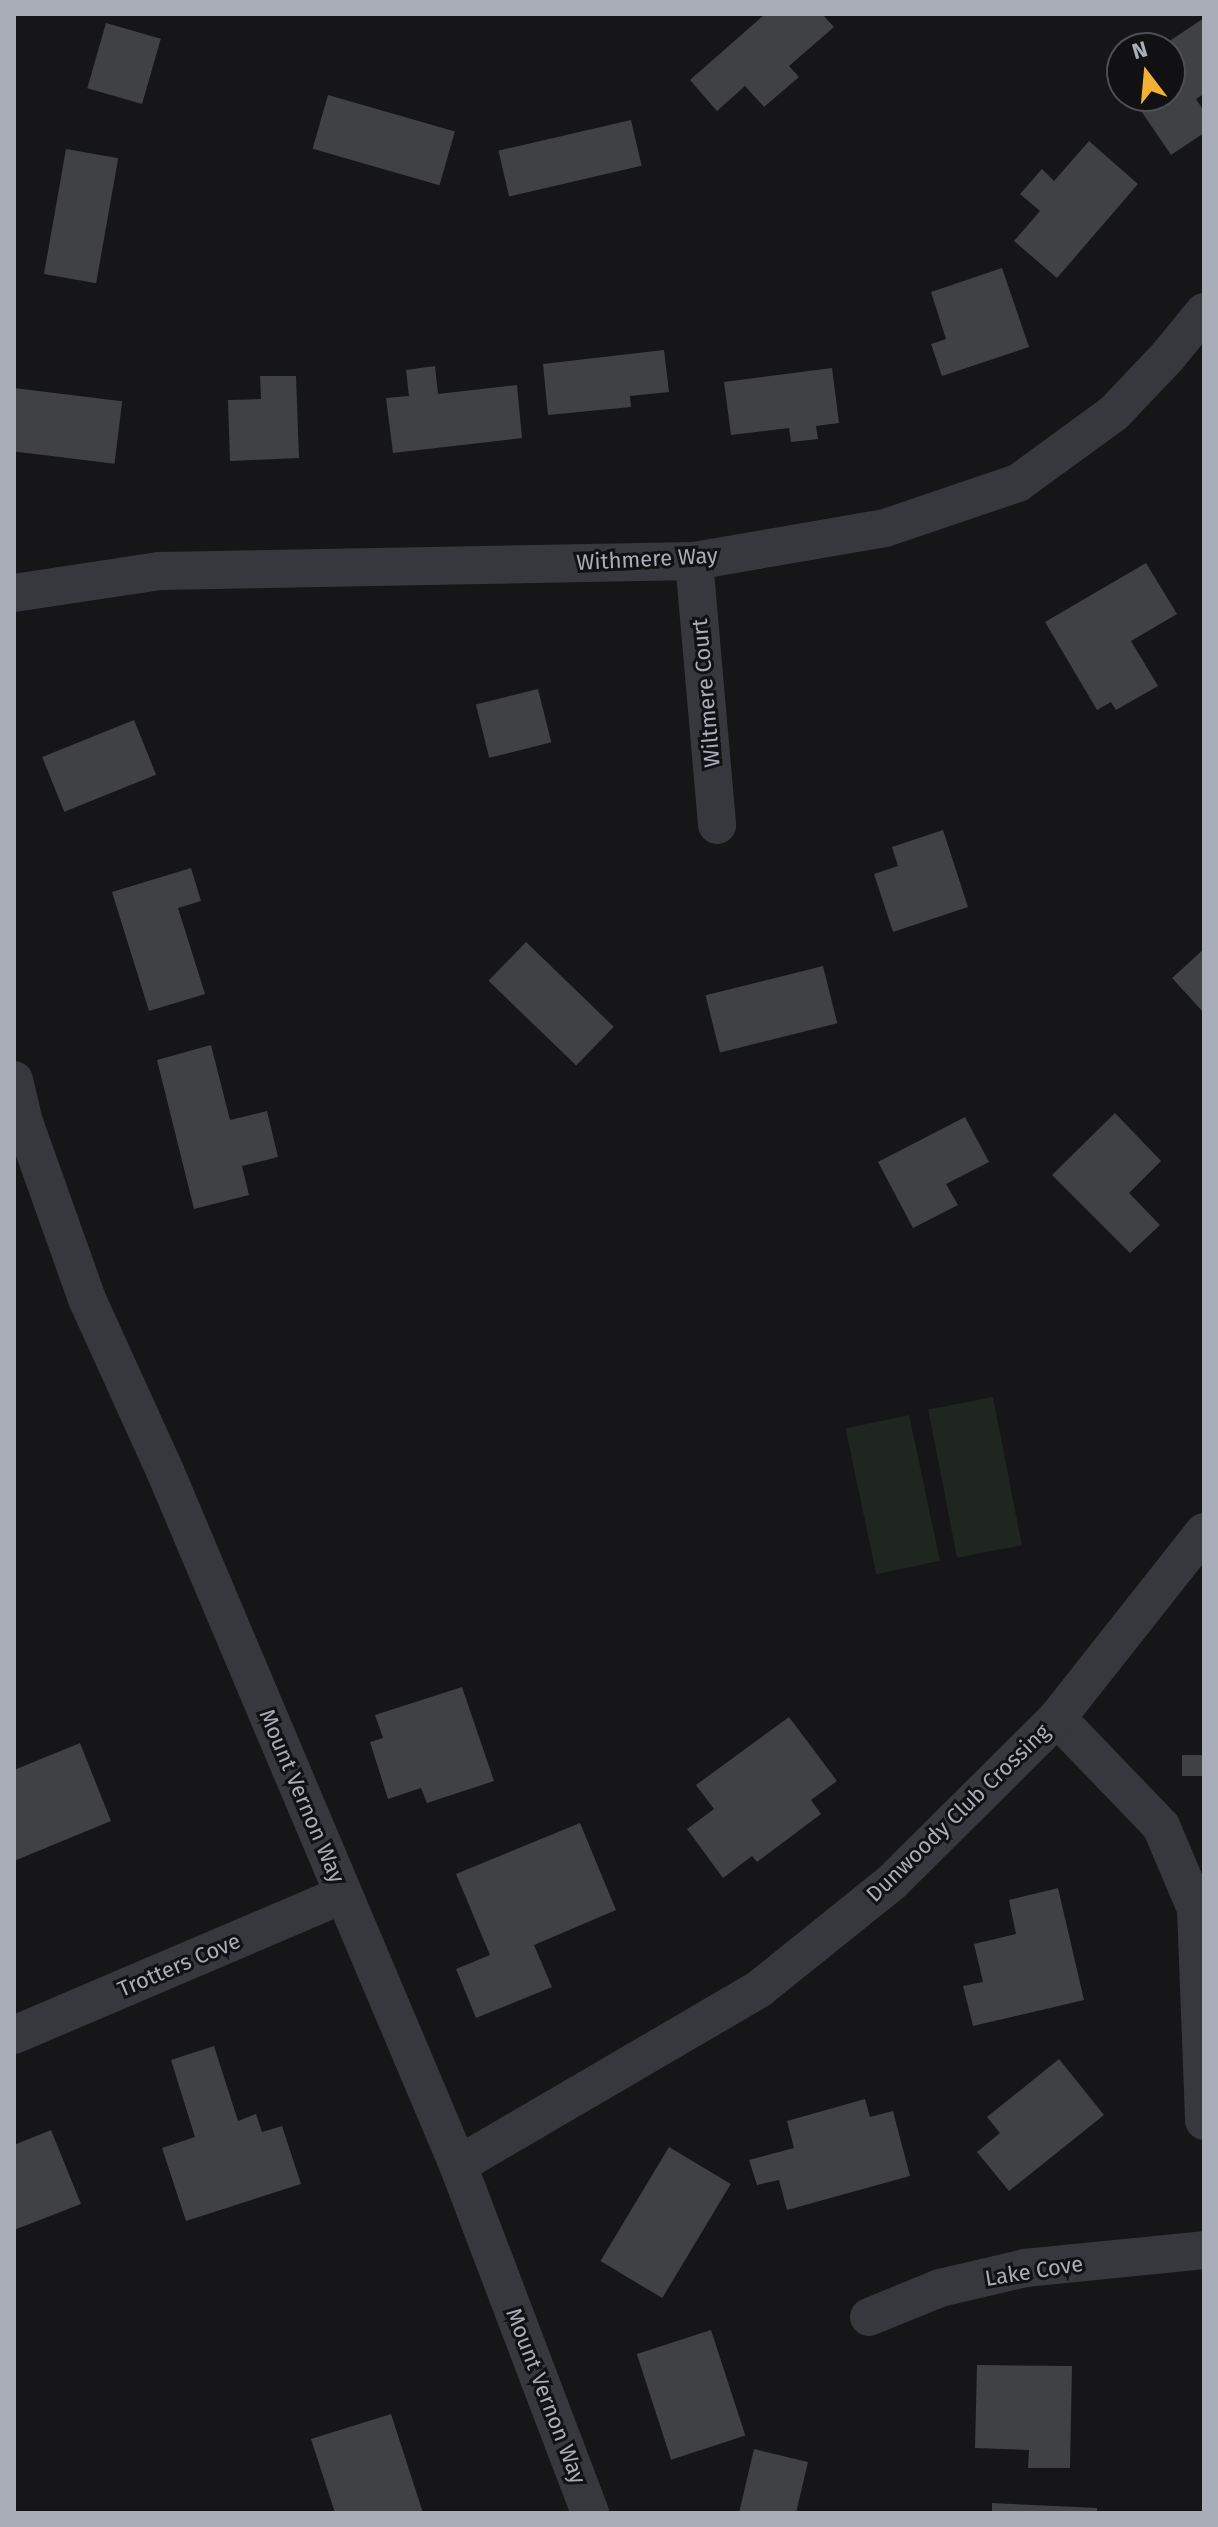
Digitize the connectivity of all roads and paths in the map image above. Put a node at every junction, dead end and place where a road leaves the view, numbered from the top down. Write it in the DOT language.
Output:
graph roads {
  1 [pos="1204,312"];
  2 [pos="694,561"];
  3 [pos="14,593"];
  4 [pos="717,825"];
  5 [pos="14,1080"];
  6 [pos="1204,1532"];
  7 [pos="1057,1718"];
  8 [pos="343,1895"];
  9 [pos="14,2035"];
  10 [pos="1204,2121"];
  11 [pos="458,2165"];
  12 [pos="1204,2250"];
  13 [pos="869,2317"];
  14 [pos="590,2513"];
  1 -- 2 [label="street, Withmere Way"];
  2 -- 3 [label="street, Withmere Way"];
  2 -- 4 [label="street, Wiltmere Court"];
  5 -- 8 [label="street, Mount Vernon Way"];
  6 -- 7 [label="street, Dunwoody Club Crossing"];
  7 -- 10 [label="street"];
  7 -- 11 [label="street, Dunwoody Club Crossing"];
  8 -- 9 [label="street, Trotters Cove"];
  8 -- 11 [label="street, Mount Vernon Way"];
  11 -- 14 [label="street, Mount Vernon Way"];
  12 -- 13 [label="street, Lake Cove"];
}
